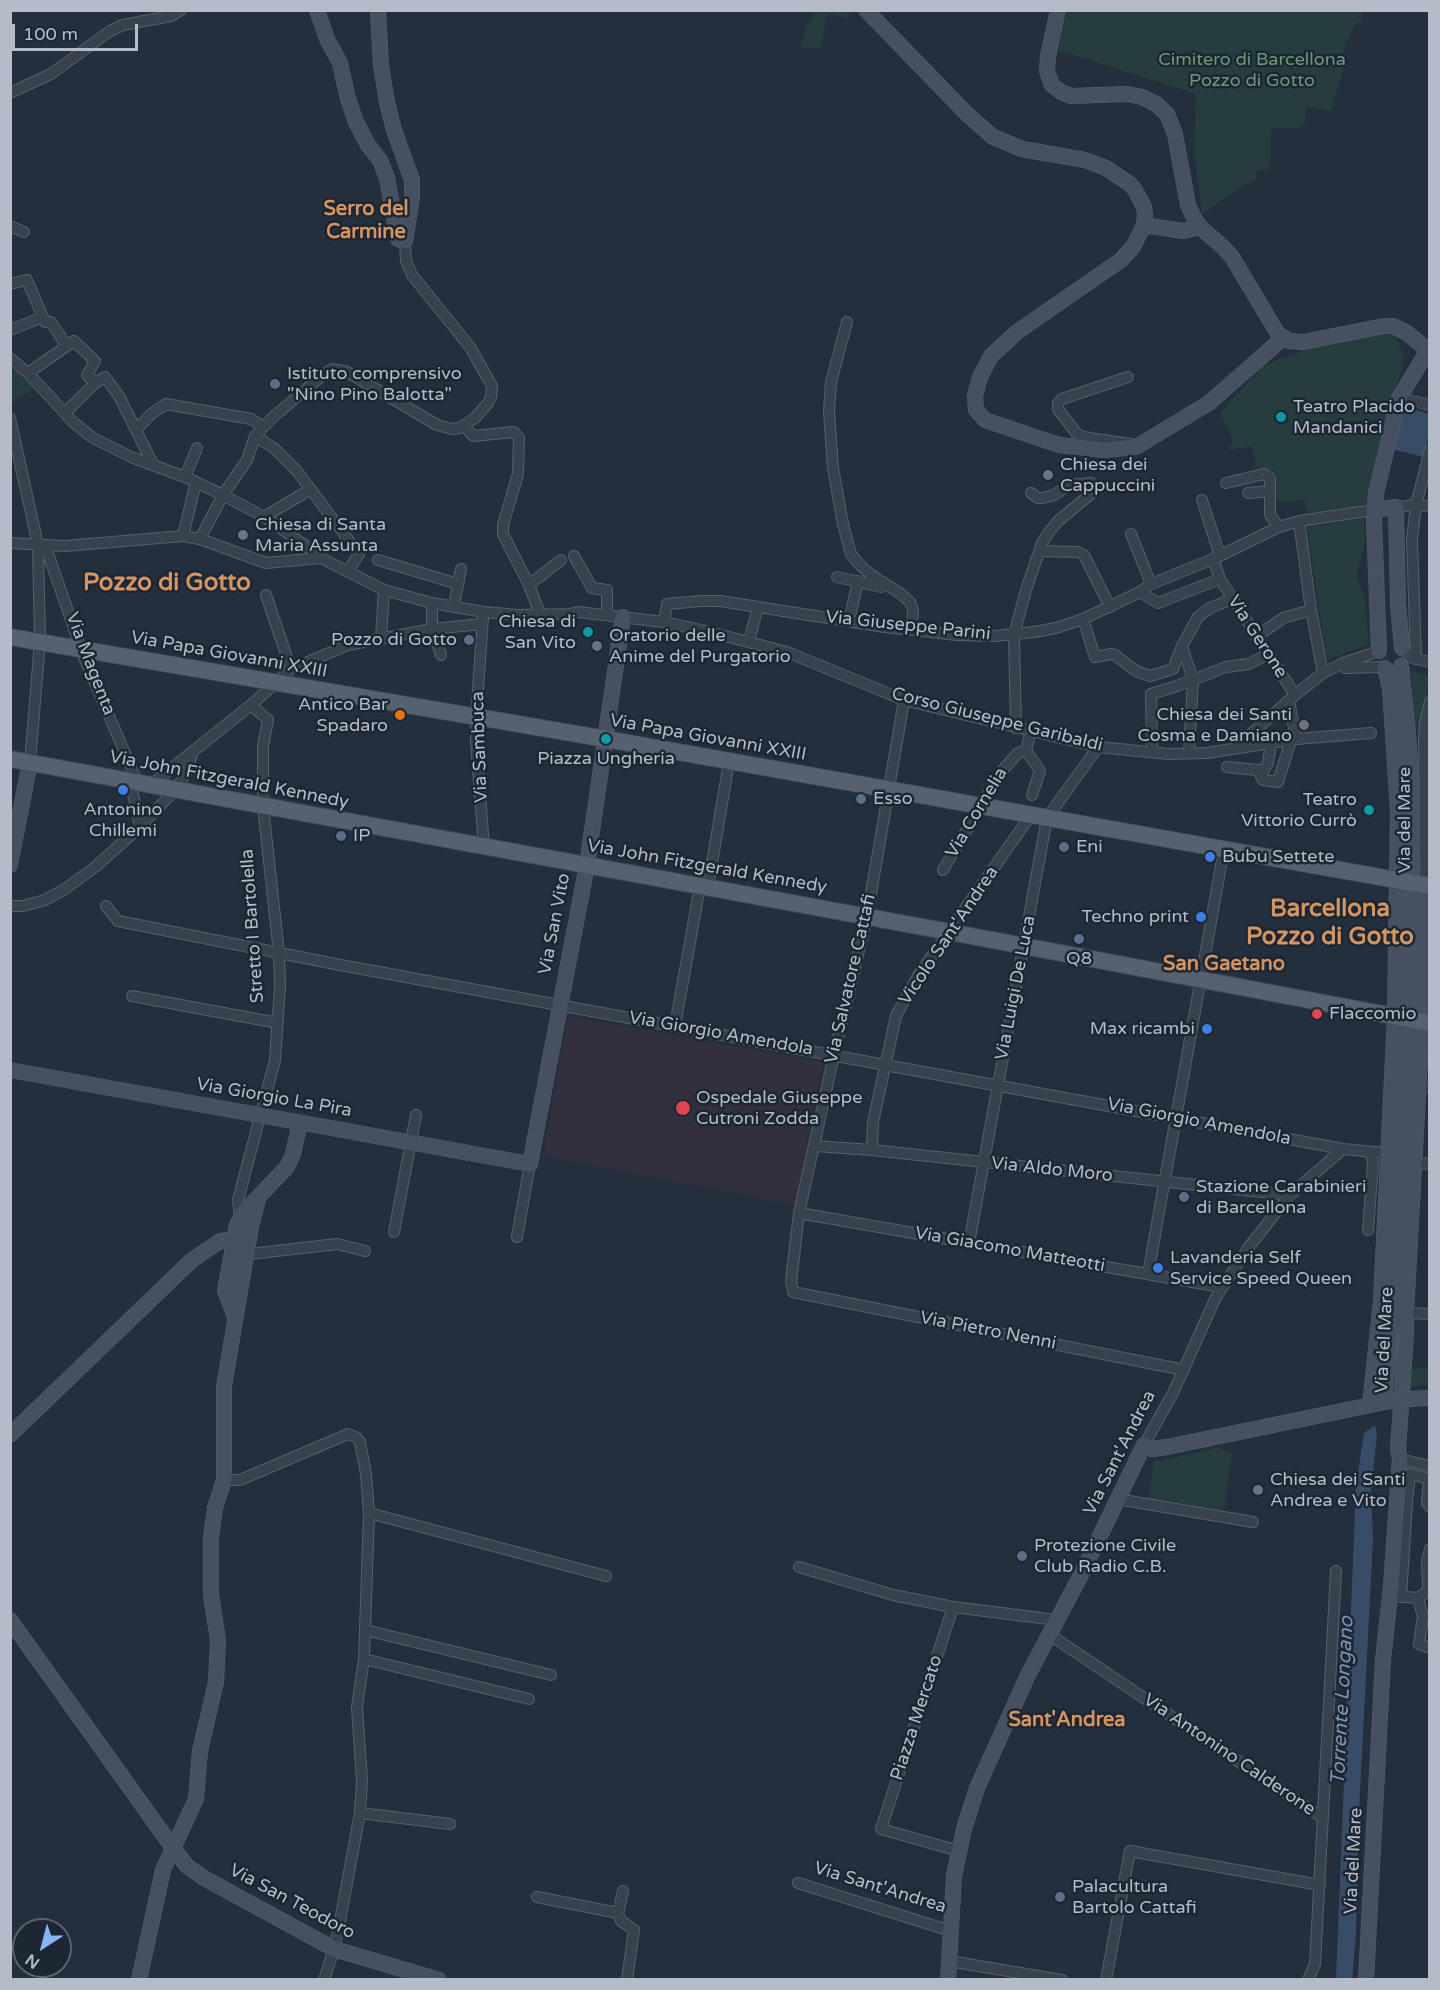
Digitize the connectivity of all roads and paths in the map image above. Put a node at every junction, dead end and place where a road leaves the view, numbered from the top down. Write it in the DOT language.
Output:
graph roads {
  1 [pos="181,10"];
  2 [pos="317,10"];
  3 [pos="378,10"];
  4 [pos="866,10"];
  5 [pos="1058,10"];
  6 [pos="10,93"];
  7 [pos="1144,225"];
  8 [pos="10,226"];
  9 [pos="1200,227"];
  10 [pos="24,232"];
  11 [pos="405,241"];
  12 [pos="10,284"];
  13 [pos="43,317"];
  14 [pos="847,322"];
  15 [pos="10,330"];
  16 [pos="1283,338"];
  17 [pos="70,343"];
  18 [pos="1429,348"];
  19 [pos="13,362"];
  20 [pos="28,374"];
  21 [pos="1128,377"];
  22 [pos="95,383"];
  23 [pos="1399,398"];
  24 [pos="1430,405"];
  25 [pos="65,413"];
  26 [pos="10,418"];
  27 [pos="464,426"];
  28 [pos="136,430"];
  29 [pos="259,431"];
  30 [pos="1136,447"];
  31 [pos="197,448"];
  32 [pos="1430,450"];
  33 [pos="154,466"];
  34 [pos="185,477"];
  35 [pos="196,482"];
  36 [pos="1226,483"];
  37 [pos="311,489"];
  38 [pos="1270,491"];
  39 [pos="1031,493"];
  40 [pos="1248,493"];
  41 [pos="223,495"];
  42 [pos="1202,500"];
  43 [pos="1416,504"];
  44 [pos="1396,507"];
  45 [pos="1430,507"];
  46 [pos="1367,511"];
  47 [pos="266,518"];
  48 [pos="1299,521"];
  49 [pos="1279,527"];
  50 [pos="1131,534"];
  51 [pos="183,536"];
  52 [pos="200,539"];
  53 [pos="10,543"];
  54 [pos="42,545"];
  55 [pos="1040,551"];
  56 [pos="359,554"];
  57 [pos="574,556"];
  58 [pos="1216,557"];
  59 [pos="321,558"];
  60 [pos="561,560"];
  61 [pos="461,568"];
  62 [pos="348,571"];
  63 [pos="837,577"];
  64 [pos="1220,579"];
  65 [pos="858,581"];
  66 [pos="458,584"];
  67 [pos="1151,584"];
  68 [pos="529,585"];
  69 [pos="881,586"];
  70 [pos="384,590"];
  71 [pos="1140,592"];
  72 [pos="266,596"];
  73 [pos="1232,599"];
  74 [pos="432,603"];
  75 [pos="454,605"];
  76 [pos="758,607"];
  77 [pos="1110,607"];
  78 [pos="1311,610"];
  79 [pos="484,612"];
  80 [pos="540,614"];
  81 [pos="615,616"];
  82 [pos="1083,619"];
  83 [pos="849,621"];
  84 [pos="664,622"];
  85 [pos="482,624"];
  86 [pos="432,629"];
  87 [pos="912,629"];
  88 [pos="1014,635"];
  89 [pos="10,637"];
  90 [pos="1256,637"];
  91 [pos="381,638"];
  92 [pos="40,641"];
  93 [pos="750,641"];
  94 [pos="1182,646"];
  95 [pos="82,649"];
  96 [pos="1402,649"];
  97 [pos="1268,654"];
  98 [pos="441,655"];
  99 [pos="1416,659"];
  100 [pos="1387,663"];
  101 [pos="1430,664"];
  102 [pos="291,669"];
  103 [pos="1173,669"];
  104 [pos="1326,671"];
  105 [pos="1193,680"];
  106 [pos="276,682"];
  107 [pos="1178,686"];
  108 [pos="1292,697"];
  109 [pos="904,700"];
  110 [pos="1430,702"];
  111 [pos="251,705"];
  112 [pos="476,718"];
  113 [pos="1016,728"];
  114 [pos="1031,731"];
  115 [pos="1371,733"];
  116 [pos="1427,735"];
  117 [pos="606,739"];
  118 [pos="1294,739"];
  119 [pos="1271,743"];
  120 [pos="1098,747"];
  121 [pos="1234,748"];
  122 [pos="1026,750"];
  123 [pos="193,751"];
  124 [pos="1152,752"];
  125 [pos="1189,753"];
  126 [pos="10,759"];
  127 [pos="30,762"];
  128 [pos="729,762"];
  129 [pos="1227,767"];
  130 [pos="1260,775"];
  131 [pos="133,782"];
  132 [pos="151,785"];
  133 [pos="175,790"];
  134 [pos="888,790"];
  135 [pos="1032,795"];
  136 [pos="263,806"];
  137 [pos="980,807"];
  138 [pos="1039,817"];
  139 [pos="140,827"];
  140 [pos="484,847"];
  141 [pos="1224,849"];
  142 [pos="10,865"];
  143 [pos="587,865"];
  144 [pos="943,870"];
  145 [pos="1416,883"];
  146 [pos="704,887"];
  147 [pos="10,906"];
  148 [pos="106,906"];
  149 [pos="867,917"];
  150 [pos="950,932"];
  151 [pos="1024,946"];
  152 [pos="279,953"];
  153 [pos="1200,980"];
  154 [pos="132,996"];
  155 [pos="559,1004"];
  156 [pos="1414,1020"];
  157 [pos="278,1023"];
  158 [pos="675,1026"];
  159 [pos="834,1055"];
  160 [pos="886,1065"];
  161 [pos="10,1070"];
  162 [pos="998,1085"];
  163 [pos="1426,1090"];
  164 [pos="416,1115"];
  165 [pos="261,1116"];
  166 [pos="1175,1117"];
  167 [pos="300,1123"];
  168 [pos="411,1143"];
  169 [pos="815,1146"];
  170 [pos="1343,1149"];
  171 [pos="872,1150"];
  172 [pos="1371,1152"];
  173 [pos="1395,1154"];
  174 [pos="984,1162"];
  175 [pos="1422,1163"];
  176 [pos="530,1164"];
  177 [pos="1164,1182"];
  178 [pos="1290,1195"];
  179 [pos="799,1213"];
  180 [pos="1368,1230"];
  181 [pos="394,1232"];
  182 [pos="240,1237"];
  183 [pos="517,1237"];
  184 [pos="969,1243"];
  185 [pos="365,1251"];
  186 [pos="1148,1274"];
  187 [pos="1221,1287"];
  188 [pos="793,1292"];
  189 [pos="1393,1307"];
  190 [pos="1430,1314"];
  191 [pos="1184,1370"];
  192 [pos="1430,1398"];
  193 [pos="1381,1403"];
  194 [pos="10,1435"];
  195 [pos="1144,1445"];
  196 [pos="1400,1458"];
  197 [pos="1430,1466"];
  198 [pos="1429,1479"];
  199 [pos="224,1480"];
  200 [pos="1117,1499"];
  201 [pos="1430,1507"];
  202 [pos="369,1513"];
  203 [pos="1253,1522"];
  204 [pos="1430,1549"];
  205 [pos="799,1567"];
  206 [pos="1336,1571"];
  207 [pos="606,1576"];
  208 [pos="1429,1589"];
  209 [pos="1395,1596"];
  210 [pos="1418,1598"];
  211 [pos="953,1607"];
  212 [pos="1426,1615"];
  213 [pos="10,1620"];
  214 [pos="1057,1620"];
  215 [pos="365,1630"];
  216 [pos="1050,1635"];
  217 [pos="1430,1648"];
  218 [pos="364,1659"];
  219 [pos="551,1675"];
  220 [pos="529,1699"];
  221 [pos="360,1813"];
  222 [pos="1323,1818"];
  223 [pos="450,1824"];
  224 [pos="173,1848"];
  225 [pos="959,1851"];
  226 [pos="798,1883"];
  227 [pos="1320,1885"];
  228 [pos="623,1891"];
  229 [pos="537,1897"];
  230 [pos="618,1913"];
  231 [pos="951,1931"];
  232 [pos="334,1949"];
  233 [pos="949,1961"];
  234 [pos="948,1979"];
  235 [pos="139,1980"];
  236 [pos="324,1980"];
  237 [pos="439,1980"];
  238 [pos="627,1980"];
  239 [pos="1062,1980"];
  240 [pos="1106,1980"];
  241 [pos="1308,1980"];
  242 [pos="1366,1980"];
  1 -- 6 [label="street"];
  2 -- 11 [label="street"];
  3 -- 11 [label="street"];
  4 -- 7 [label="street"];
  5 -- 9 [label="street"];
  7 -- 9 [label="street"];
  7 -- 30 [label="street"];
  8 -- 10 [label="street"];
  9 -- 16 [label="street"];
  11 -- 27 [label="street"];
  12 -- 13 [label="street"];
  13 -- 15 [label="street"];
  13 -- 17 [label="street"];
  14 -- 87 [label="street"];
  16 -- 18 [label="street"];
  16 -- 30 [label="street"];
  17 -- 20 [label="street"];
  17 -- 22 [label="street"];
  18 -- 23 [label="street"];
  19 -- 20 [label="street, Corso Giuseppe Garibaldi"];
  20 -- 25 [label="street, Corso Giuseppe Garibaldi"];
  21 -- 30 [label="street"];
  22 -- 25 [label="street"];
  22 -- 28 [label="street"];
  23 -- 24 [label="street"];
  23 -- 46 [label="street"];
  25 -- 33 [label="street, Corso Giuseppe Garibaldi"];
  26 -- 54 [label="street"];
  27 -- 29 [label="street"];
  27 -- 68 [label="street"];
  28 -- 29 [label="street"];
  28 -- 33 [label="street"];
  29 -- 37 [label="street"];
  29 -- 41 [label="street"];
  31 -- 34 [label="street"];
  32 -- 43 [label="street"];
  33 -- 34 [label="street, Corso Giuseppe Garibaldi"];
  34 -- 35 [label="street, Corso Giuseppe Garibaldi"];
  35 -- 41 [label="street, Corso Giuseppe Garibaldi"];
  35 -- 51 [label="street"];
  36 -- 38 [label="street"];
  37 -- 47 [label="street"];
  37 -- 56 [label="street"];
  38 -- 40 [label="street"];
  38 -- 49 [label="street"];
  39 -- 55 [label="street"];
  41 -- 47 [label="street, Corso Giuseppe Garibaldi"];
  41 -- 52 [label="street"];
  42 -- 58 [label="street, Via Gerone"];
  43 -- 44 [label="street"];
  43 -- 45 [label="street"];
  43 -- 99 [label="street"];
  44 -- 46 [label="street"];
  44 -- 96 [label="street"];
  46 -- 48 [label="street, Via Giuseppe Parini"];
  46 -- 100 [label="street"];
  47 -- 59 [label="street, Corso Giuseppe Garibaldi"];
  48 -- 49 [label="street, Via Giuseppe Parini"];
  48 -- 78 [label="street"];
  49 -- 58 [label="street, Via Giuseppe Parini"];
  50 -- 67 [label="street"];
  51 -- 52 [label="street"];
  51 -- 54 [label="street"];
  52 -- 59 [label="street"];
  53 -- 54 [label="street"];
  54 -- 92 [label="street"];
  54 -- 95 [label="street, Via Magenta"];
  55 -- 77 [label="street"];
  55 -- 88 [label="street"];
  56 -- 62 [label="street"];
  56 -- 66 [label="street"];
  57 -- 81 [label="street"];
  58 -- 64 [label="street, Via Gerone"];
  58 -- 67 [label="street, Via Giuseppe Parini"];
  59 -- 62 [label="street, Corso Giuseppe Garibaldi"];
  60 -- 68 [label="street"];
  61 -- 66 [label="street"];
  62 -- 70 [label="street, Corso Giuseppe Garibaldi"];
  63 -- 65 [label="street"];
  64 -- 71 [label="street, Via Gerone"];
  64 -- 73 [label="street, Via Gerone"];
  65 -- 69 [label="street"];
  65 -- 83 [label="street"];
  66 -- 75 [label="street"];
  67 -- 71 [label="street, Via Giuseppe Parini"];
  68 -- 80 [label="street"];
  70 -- 74 [label="street, Corso Giuseppe Garibaldi"];
  70 -- 91 [label="street"];
  71 -- 77 [label="street, Via Giuseppe Parini"];
  72 -- 102 [label="street"];
  73 -- 90 [label="street, Via Gerone"];
  73 -- 94 [label="street"];
  74 -- 75 [label="street, Corso Giuseppe Garibaldi"];
  74 -- 86 [label="street"];
  75 -- 79 [label="street, Corso Giuseppe Garibaldi"];
  76 -- 83 [label="street, Via Giuseppe Parini"];
  76 -- 84 [label="street, Via Giuseppe Parini"];
  76 -- 93 [label="street"];
  77 -- 82 [label="street, Via Giuseppe Parini"];
  78 -- 90 [label="street"];
  78 -- 104 [label="street"];
  79 -- 80 [label="street, Corso Giuseppe Garibaldi"];
  79 -- 85 [label="street, Via Sambuca"];
  80 -- 81 [label="street, Corso Giuseppe Garibaldi"];
  81 -- 84 [label="street, Corso Giuseppe Garibaldi"];
  81 -- 117 [label="street, Via San Vito"];
  82 -- 88 [label="street, Via Giuseppe Parini"];
  82 -- 103 [label="street"];
  83 -- 87 [label="street, Via Giuseppe Parini"];
  84 -- 93 [label="street, Corso Giuseppe Garibaldi"];
  85 -- 86 [label="street"];
  85 -- 112 [label="street, Via Sambuca"];
  86 -- 91 [label="street"];
  86 -- 98 [label="street"];
  87 -- 88 [label="street, Via Giuseppe Parini"];
  88 -- 113 [label="street"];
  89 -- 92 [label="main road, Via Papa Giovanni XXIII"];
  90 -- 97 [label="street, Via Gerone"];
  91 -- 102 [label="street"];
  92 -- 95 [label="main road, Via Papa Giovanni XXIII"];
  92 -- 127 [label="street"];
  93 -- 109 [label="street, Corso Giuseppe Garibaldi"];
  94 -- 103 [label="street"];
  94 -- 105 [label="street"];
  95 -- 106 [label="main road, Via Papa Giovanni XXIII"];
  95 -- 131 [label="street, Via Magenta"];
  96 -- 99 [label="street"];
  96 -- 100 [label="street"];
  96 -- 100 [label="street"];
  97 -- 105 [label="street"];
  97 -- 108 [label="street, Via Gerone"];
  99 -- 101 [label="street"];
  100 -- 101 [label="street"];
  100 -- 104 [label="street"];
  100 -- 145 [label="street"];
  102 -- 106 [label="street"];
  103 -- 107 [label="street"];
  104 -- 108 [label="street"];
  105 -- 107 [label="street"];
  105 -- 125 [label="street"];
  106 -- 111 [label="street"];
  106 -- 112 [label="main road, Via Papa Giovanni XXIII"];
  107 -- 124 [label="street"];
  108 -- 118 [label="street, Via Gerone"];
  108 -- 121 [label="street"];
  109 -- 113 [label="street, Corso Giuseppe Garibaldi"];
  109 -- 134 [label="street, Via Salvatore Cattafi"];
  110 -- 116 [label="street, Via del Mare"];
  111 -- 123 [label="street"];
  111 -- 136 [label="street, Stretto I Bartolella"];
  112 -- 117 [label="main road, Via Papa Giovanni XXIII"];
  112 -- 140 [label="street, Via Sambuca"];
  113 -- 114 [label="street, Corso Giuseppe Garibaldi"];
  114 -- 120 [label="street, Corso Giuseppe Garibaldi"];
  114 -- 122 [label="street"];
  115 -- 118 [label="street, Corso Giuseppe Garibaldi"];
  116 -- 145 [label="street, Via del Mare"];
  117 -- 128 [label="main road, Via Papa Giovanni XXIII"];
  117 -- 143 [label="street, Via San Vito"];
  118 -- 119 [label="street, Corso Giuseppe Garibaldi"];
  118 -- 130 [label="street"];
  119 -- 121 [label="street, Corso Giuseppe Garibaldi"];
  119 -- 130 [label="street"];
  120 -- 124 [label="street, Corso Giuseppe Garibaldi"];
  120 -- 138 [label="street, Via Luigi De Luca"];
  121 -- 125 [label="street, Corso Giuseppe Garibaldi"];
  122 -- 135 [label="street"];
  122 -- 137 [label="street, Via Cornelia"];
  123 -- 132 [label="street"];
  123 -- 133 [label="street"];
  124 -- 125 [label="street, Corso Giuseppe Garibaldi"];
  126 -- 127 [label="main road, Via John Fitzgerald Kennedy"];
  127 -- 131 [label="main road, Via John Fitzgerald Kennedy"];
  127 -- 142 [label="street"];
  128 -- 134 [label="main road, Via Papa Giovanni XXIII"];
  128 -- 146 [label="street"];
  129 -- 130 [label="street"];
  131 -- 132 [label="main road, Via John Fitzgerald Kennedy"];
  131 -- 139 [label="street, Via Magenta"];
  132 -- 133 [label="main road, Via John Fitzgerald Kennedy"];
  133 -- 136 [label="main road, Via John Fitzgerald Kennedy"];
  133 -- 139 [label="street"];
  134 -- 137 [label="main road, Via Papa Giovanni XXIII"];
  134 -- 149 [label="street, Via Salvatore Cattafi"];
  136 -- 140 [label="main road, Via John Fitzgerald Kennedy"];
  136 -- 152 [label="street, Stretto I Bartolella"];
  137 -- 138 [label="main road, Via Papa Giovanni XXIII"];
  137 -- 144 [label="street, Via Cornelia"];
  138 -- 141 [label="main road, Via Papa Giovanni XXIII"];
  138 -- 150 [label="street, Vicolo Sant'Andrea"];
  138 -- 151 [label="street, Via Luigi De Luca"];
  139 -- 147 [label="street"];
  140 -- 143 [label="main road, Via John Fitzgerald Kennedy"];
  141 -- 145 [label="main road, Via Papa Giovanni XXIII"];
  141 -- 153 [label="street"];
  143 -- 146 [label="main road, Via John Fitzgerald Kennedy"];
  143 -- 155 [label="street, Via San Vito"];
  145 -- 156 [label="street"];
  145 -- 156 [label="street, Via del Mare"];
  146 -- 149 [label="main road, Via John Fitzgerald Kennedy"];
  146 -- 158 [label="street"];
  148 -- 152 [label="street, Via Giorgio Amendola"];
  149 -- 150 [label="main road, Via John Fitzgerald Kennedy"];
  149 -- 159 [label="street, Via Salvatore Cattafi"];
  150 -- 151 [label="main road, Via John Fitzgerald Kennedy"];
  150 -- 160 [label="street, Vicolo Sant'Andrea"];
  151 -- 153 [label="main road, Via John Fitzgerald Kennedy"];
  151 -- 162 [label="street, Via Luigi De Luca"];
  152 -- 155 [label="street, Via Giorgio Amendola"];
  152 -- 157 [label="street, Stretto I Bartolella"];
  153 -- 156 [label="main road, Via John Fitzgerald Kennedy"];
  153 -- 166 [label="street"];
  154 -- 157 [label="street"];
  155 -- 158 [label="street, Via Giorgio Amendola"];
  155 -- 176 [label="street, Via San Vito"];
  156 -- 163 [label="street, Via del Mare"];
  156 -- 173 [label="street"];
  157 -- 165 [label="street, Stretto I Bartolella"];
  158 -- 159 [label="street, Via Giorgio Amendola"];
  159 -- 160 [label="street, Via Giorgio Amendola"];
  159 -- 169 [label="street, Via Salvatore Cattafi"];
  160 -- 162 [label="street, Via Giorgio Amendola"];
  160 -- 171 [label="street, Vicolo Sant'Andrea"];
  161 -- 165 [label="street, Via Giorgio La Pira"];
  162 -- 166 [label="street, Via Giorgio Amendola"];
  162 -- 174 [label="street, Via Luigi De Luca"];
  163 -- 175 [label="street, Via del Mare"];
  164 -- 168 [label="street"];
  165 -- 167 [label="street, Via Giorgio La Pira"];
  165 -- 182 [label="street, Stretto I Bartolella"];
  166 -- 170 [label="street, Via Giorgio Amendola"];
  166 -- 177 [label="street"];
  167 -- 168 [label="street, Via Giorgio La Pira"];
  167 -- 182 [label="street"];
  168 -- 176 [label="street, Via Giorgio La Pira"];
  168 -- 181 [label="street"];
  169 -- 171 [label="street, Via Aldo Moro"];
  169 -- 179 [label="street, Via Salvatore Cattafi"];
  170 -- 172 [label="street"];
  170 -- 178 [label="street, Via Sant'Andrea"];
  171 -- 174 [label="street, Via Aldo Moro"];
  172 -- 173 [label="street"];
  172 -- 180 [label="street"];
  173 -- 189 [label="street"];
  174 -- 177 [label="street, Via Aldo Moro"];
  174 -- 184 [label="street, Via Luigi De Luca"];
  175 -- 189 [label="street, Via del Mare"];
  176 -- 183 [label="street, Via San Vito"];
  177 -- 178 [label="street, Via Aldo Moro"];
  177 -- 186 [label="street"];
  178 -- 187 [label="street, Via Sant'Andrea"];
  179 -- 184 [label="street, Via Giacomo Matteotti"];
  179 -- 188 [label="street, Via Salvatore Cattafi"];
  182 -- 185 [label="street"];
  182 -- 194 [label="street"];
  182 -- 199 [label="street, Stretto I Bartolella"];
  184 -- 186 [label="street, Via Giacomo Matteotti"];
  186 -- 187 [label="street, Via Giacomo Matteotti"];
  187 -- 191 [label="street, Via Sant'Andrea"];
  188 -- 191 [label="street, Via Pietro Nenni"];
  189 -- 190 [label="street"];
  189 -- 193 [label="street"];
  189 -- 196 [label="street, Via del Mare"];
  191 -- 195 [label="street, Via Sant'Andrea"];
  192 -- 193 [label="street, bridge"];
  193 -- 195 [label="street"];
  195 -- 200 [label="street, Via Sant'Andrea"];
  196 -- 197 [label="street"];
  196 -- 209 [label="street, Via del Mare"];
  198 -- 201 [label="street"];
  198 -- 209 [label="street"];
  199 -- 202 [label="street"];
  199 -- 224 [label="street"];
  200 -- 203 [label="street"];
  200 -- 214 [label="street, Via Sant'Andrea"];
  202 -- 207 [label="street"];
  202 -- 215 [label="street"];
  204 -- 208 [label="street"];
  205 -- 211 [label="street"];
  206 -- 222 [label="street, Via Antonino Calderone"];
  208 -- 210 [label="street"];
  209 -- 210 [label="street"];
  209 -- 242 [label="street, Via del Mare"];
  210 -- 212 [label="street"];
  211 -- 214 [label="street"];
  211 -- 225 [label="street, Piazza Mercato"];
  212 -- 217 [label="street"];
  213 -- 224 [label="street, Via San Teodoro"];
  214 -- 216 [label="street, Via Sant'Andrea"];
  215 -- 218 [label="street"];
  215 -- 219 [label="street"];
  216 -- 222 [label="street, Via Antonino Calderone"];
  216 -- 225 [label="street, Via Sant'Andrea"];
  218 -- 220 [label="street"];
  218 -- 221 [label="street"];
  221 -- 223 [label="street"];
  221 -- 232 [label="street"];
  222 -- 227 [label="street"];
  224 -- 232 [label="street, Via San Teodoro"];
  224 -- 235 [label="street"];
  225 -- 231 [label="street, Via Sant'Andrea"];
  226 -- 231 [label="street, Via Sant'Andrea"];
  227 -- 240 [label="street"];
  227 -- 241 [label="street"];
  228 -- 230 [label="street"];
  229 -- 230 [label="street"];
  230 -- 238 [label="street"];
  231 -- 233 [label="street, Via Sant'Andrea"];
  232 -- 236 [label="street"];
  232 -- 237 [label="street, Via San Teodoro"];
  233 -- 234 [label="street, Via Sant'Andrea"];
  233 -- 239 [label="street"];
}
